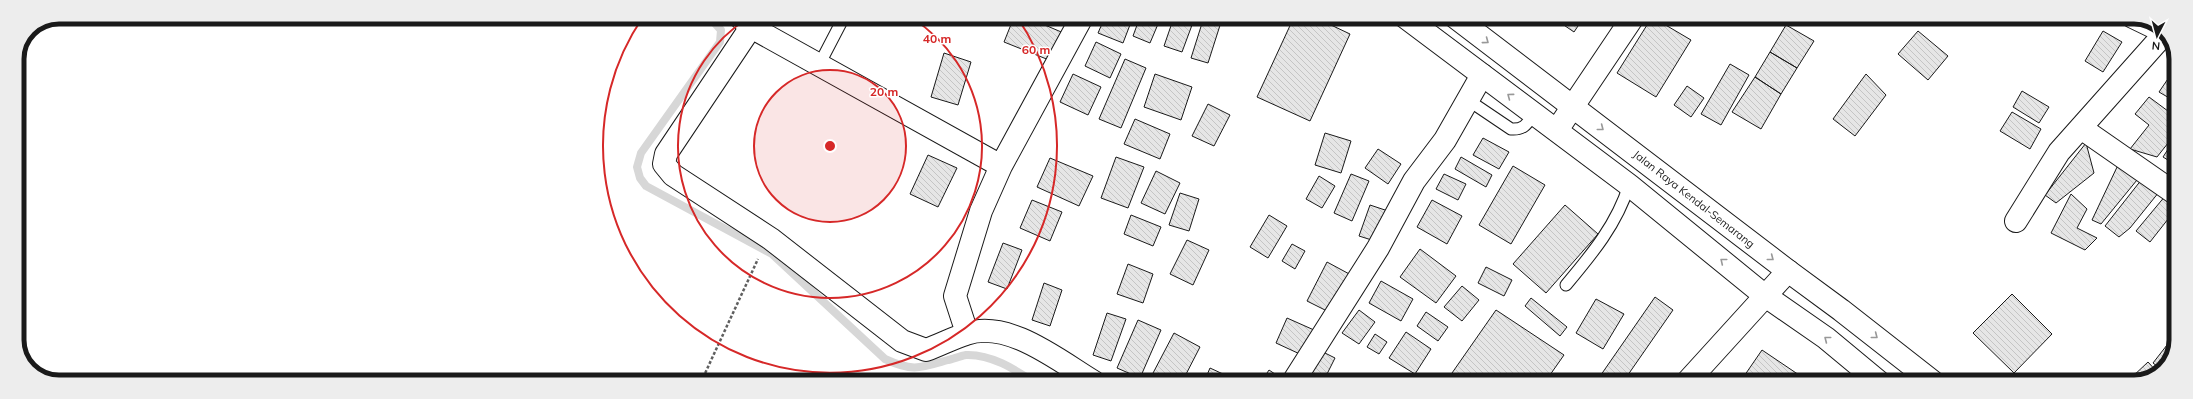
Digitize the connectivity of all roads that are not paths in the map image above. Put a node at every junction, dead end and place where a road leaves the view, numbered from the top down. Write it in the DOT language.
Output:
graph roads {
  1 [pos="745,24"];
  2 [pos="749,24"];
  3 [pos="840,24"];
  4 [pos="1078,24"];
  5 [pos="1413,24"];
  6 [pos="1464,24"];
  7 [pos="1628,24"];
  8 [pos="2161,37"];
  9 [pos="819,65"];
  10 [pos="1482,75"];
  11 [pos="1468,100"];
  12 [pos="1574,106"];
  13 [pos="1534,114"];
  14 [pos="2081,128"];
  15 [pos="1556,130"];
  16 [pos="1001,166"];
  17 [pos="1629,185"];
  18 [pos="2169,189"];
  19 [pos="2016,221"];
  20 [pos="1788,271"];
  21 [pos="1566,285"];
  22 [pos="1764,295"];
  23 [pos="967,333"];
  24 [pos="1082,375"];
  25 [pos="1297,375"];
  26 [pos="1693,375"];
  27 [pos="1871,375"];
  28 [pos="1924,375"];
  1 -- 23 [label="main road"];
  2 -- 9 [label="main road"];
  3 -- 9 [label="lane"];
  4 -- 16 [label="main road"];
  5 -- 10 [label="main road"];
  6 -- 12 [label="main road, Jalan Raya Kendal-Semarang, one-way"];
  7 -- 12 [label="main road"];
  8 -- 14 [label="main road"];
  9 -- 16 [label="main road"];
  10 -- 11 [label="main road"];
  13 -- 10 [label="main road, one-way"];
  11 -- 13 [label="lane"];
  11 -- 25 [label="main road"];
  12 -- 15 [label="main road"];
  12 -- 20 [label="main road, Jalan Raya Kendal-Semarang, one-way"];
  13 -- 15 [label="main road"];
  14 -- 18 [label="main road"];
  14 -- 19 [label="main road"];
  15 -- 17 [label="main road"];
  16 -- 23 [label="main road"];
  17 -- 21 [label="lane"];
  22 -- 17 [label="main road, one-way"];
  20 -- 22 [label="main road"];
  20 -- 28 [label="main road, Jalan Raya Kendal-Semarang, one-way"];
  22 -- 26 [label="main road"];
  27 -- 22 [label="main road, one-way"];
  23 -- 24 [label="main road"];
}
